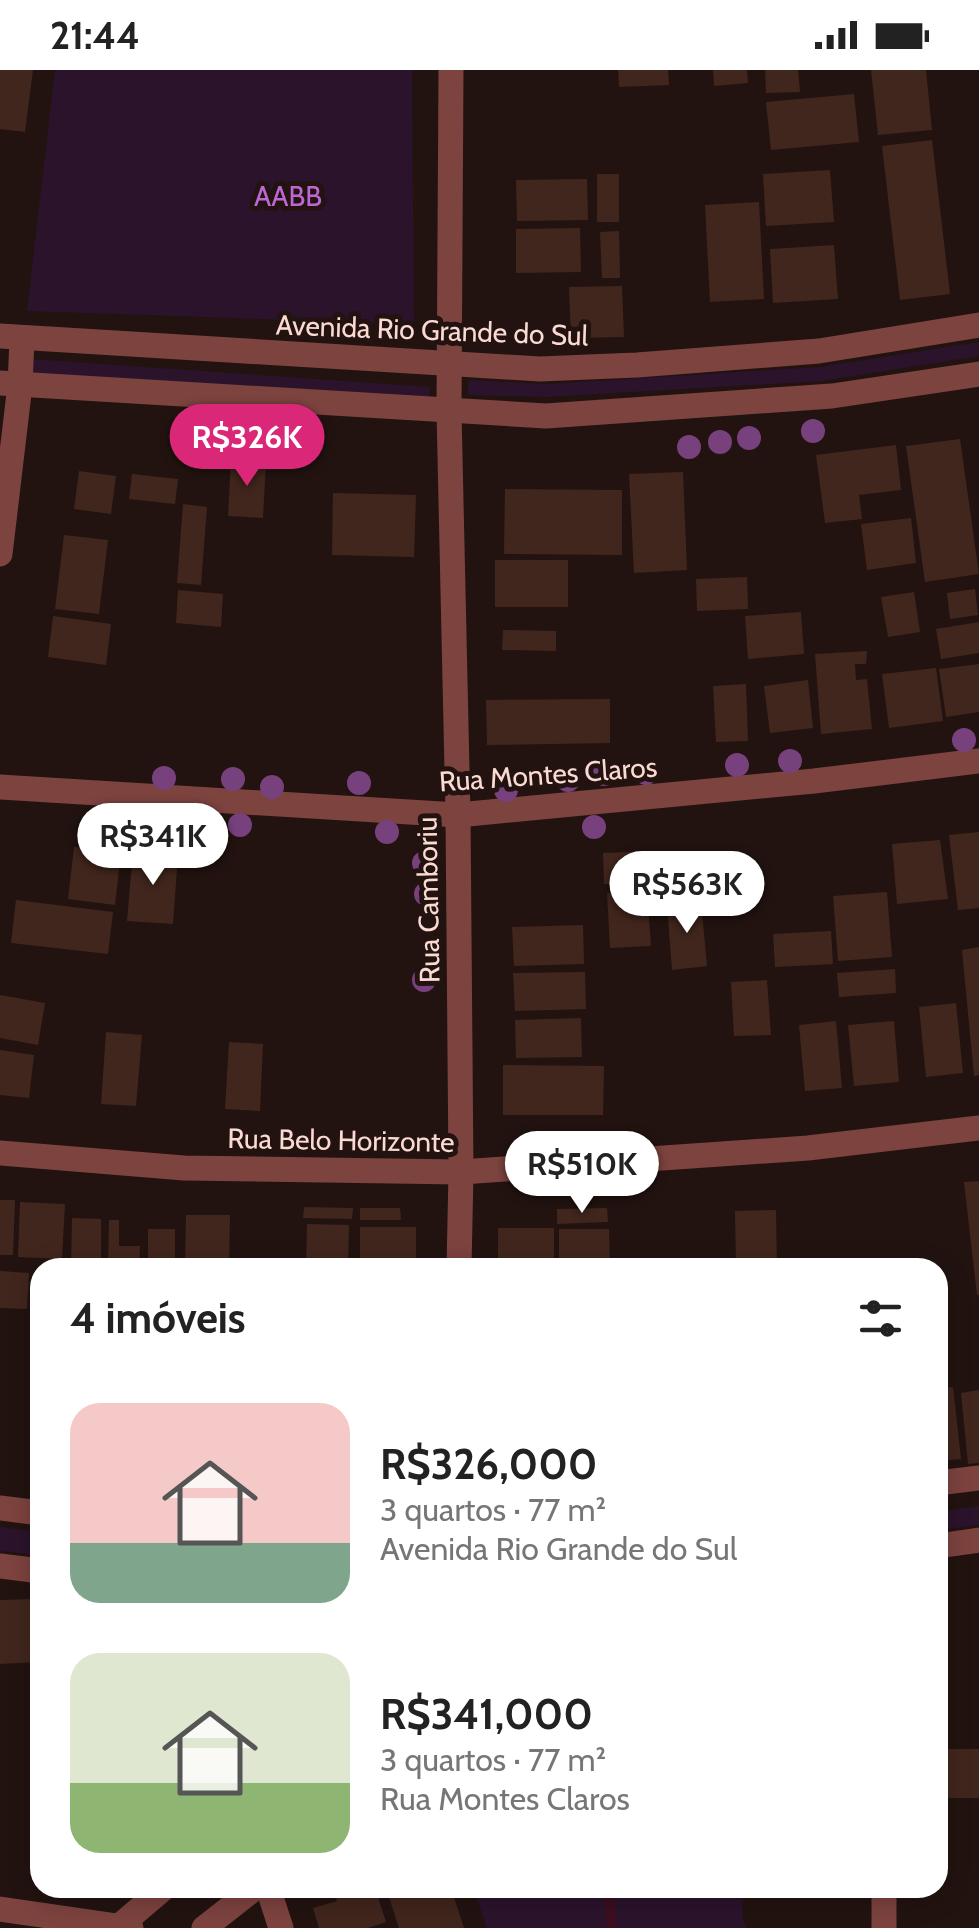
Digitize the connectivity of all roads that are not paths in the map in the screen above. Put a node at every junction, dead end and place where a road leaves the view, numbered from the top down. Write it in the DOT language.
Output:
graph roads {
  1 [pos="450,70"];
  2 [pos="979,324"];
  3 [pos="11,337"];
  4 [pos="451,364"];
  5 [pos="979,374"];
  6 [pos="10,384"];
  7 [pos="449,411"];
  8 [pos="0,554"];
  9 [pos="979,761"];
  10 [pos="0,787"];
  11 [pos="458,815"];
  12 [pos="979,1128"];
  13 [pos="0,1153"];
  14 [pos="461,1172"];
  15 [pos="459,1258"];
  16 [pos="979,1478"];
  17 [pos="948,1482"];
  18 [pos="0,1508"];
  19 [pos="30,1511"];
  20 [pos="979,1540"];
  21 [pos="948,1545"];
  22 [pos="0,1566"];
  23 [pos="30,1570"];
  24 [pos="153,1898"];
  25 [pos="242,1898"];
  26 [pos="271,1898"];
  27 [pos="884,1898"];
  28 [pos="0,1909"];
  29 [pos="123,1927"];
  30 [pos="204,1928"];
  31 [pos="281,1928"];
  32 [pos="884,1928"];
  1 -- 4 [label="street"];
  2 -- 4 [label="street, Avenida Rio Grande do Sul"];
  3 -- 4 [label="street, Avenida Rio Grande do Sul"];
  3 -- 6 [label="street"];
  4 -- 7 [label="street, Rua Camboriu"];
  5 -- 7 [label="street"];
  6 -- 7 [label="street"];
  6 -- 8 [label="street"];
  7 -- 11 [label="street, Rua Camboriu"];
  9 -- 11 [label="street, Rua Montes Claros"];
  10 -- 11 [label="street, Rua Montes Claros"];
  11 -- 14 [label="street, Rua Camboriu"];
  12 -- 14 [label="street, Rua Belo Horizonte"];
  13 -- 14 [label="street, Rua Belo Horizonte"];
  14 -- 15 [label="street, Rua Camboriu"];
  16 -- 17 [label="street"];
  18 -- 19 [label="street"];
  20 -- 21 [label="street"];
  22 -- 23 [label="street"];
  24 -- 29 [label="street"];
  25 -- 30 [label="street"];
  26 -- 31 [label="street"];
  27 -- 32 [label="street"];
  28 -- 29 [label="street"];
}
